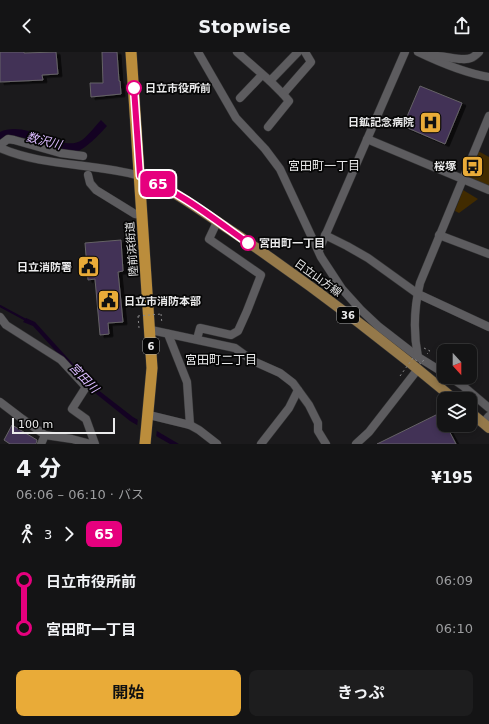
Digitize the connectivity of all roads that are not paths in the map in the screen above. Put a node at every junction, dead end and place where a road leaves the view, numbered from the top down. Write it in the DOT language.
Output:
graph roads {
  1 [pos="131,52"];
  2 [pos="198,52"];
  3 [pos="237,52"];
  4 [pos="298,52"];
  5 [pos="305,52"];
  6 [pos="405,52"];
  7 [pos="418,52"];
  8 [pos="479,52"];
  9 [pos="426,56"];
  10 [pos="262,75"];
  11 [pos="489,77"];
  12 [pos="270,81"];
  13 [pos="283,94"];
  14 [pos="240,98"];
  15 [pos="489,116"];
  16 [pos="268,127"];
  17 [pos="487,128"];
  18 [pos="367,139"];
  19 [pos="0,144"];
  20 [pos="3,149"];
  21 [pos="83,156"];
  22 [pos="88,175"];
  23 [pos="140,176"];
  24 [pos="464,179"];
  25 [pos="489,190"];
  26 [pos="142,215"];
  27 [pos="217,222"];
  28 [pos="325,235"];
  29 [pos="439,235"];
  30 [pos="319,250"];
  31 [pos="489,254"];
  32 [pos="418,294"];
  33 [pos="0,317"];
  34 [pos="489,327"];
  35 [pos="151,330"];
  36 [pos="168,334"];
  37 [pos="197,339"];
  38 [pos="418,357"];
  39 [pos="418,369"];
  40 [pos="437,369"];
  41 [pos="460,384"];
  42 [pos="298,390"];
  43 [pos="446,392"];
  44 [pos="0,402"];
  45 [pos="489,408"];
  46 [pos="477,416"];
  47 [pos="149,417"];
  48 [pos="487,422"];
  49 [pos="190,425"];
  50 [pos="45,435"];
  51 [pos="146,441"];
  52 [pos="41,444"];
  53 [pos="91,444"];
  54 [pos="95,444"];
  55 [pos="217,444"];
  56 [pos="261,444"];
  57 [pos="326,444"];
  58 [pos="356,444"];
  1 -- 23 [label="highway, 陸前浜街道 / 6"];
  2 -- 30 [label="street"];
  3 -- 10 [label="street"];
  4 -- 12 [label="street"];
  5 -- 13 [label="street"];
  6 -- 18 [label="street"];
  7 -- 9 [label="street"];
  8 -- 9 [label="street"];
  9 -- 11 [label="street"];
  10 -- 12 [label="street"];
  10 -- 14 [label="street"];
  12 -- 13 [label="street"];
  13 -- 16 [label="street"];
  15 -- 17 [label="street"];
  17 -- 24 [label="street"];
  18 -- 24 [label="street"];
  18 -- 28 [label="street"];
  19 -- 21 [label="street"];
  20 -- 23 [label="street"];
  22 -- 26 [label="street"];
  23 -- 26 [label="highway, 陸前浜街道 / 6"];
  23 -- 27 [label="main road, 日立山方線 / 36"];
  24 -- 25 [label="street"];
  24 -- 29 [label="street"];
  26 -- 35 [label="highway, 陸前浜街道 / 6"];
  27 -- 37 [label="street"];
  27 -- 39 [label="main road, 日立山方線 / 36"];
  28 -- 30 [label="street"];
  28 -- 32 [label="street"];
  29 -- 31 [label="street"];
  29 -- 32 [label="street"];
  30 -- 38 [label="street"];
  32 -- 34 [label="street"];
  32 -- 38 [label="street"];
  33 -- 54 [label="street"];
  35 -- 36 [label="street"];
  35 -- 47 [label="highway, 陸前浜街道 / 6"];
  36 -- 37 [label="street"];
  36 -- 49 [label="street"];
  37 -- 42 [label="street"];
  38 -- 40 [label="street"];
  39 -- 43 [label="main road, 日立山方線 / 36"];
  39 -- 58 [label="street"];
  41 -- 45 [label="street"];
  42 -- 56 [label="street"];
  42 -- 57 [label="street"];
  44 -- 50 [label="street"];
  46 -- 48 [label="main road"];
  47 -- 49 [label="street"];
  47 -- 51 [label="highway, 陸前浜街道 / 6"];
  49 -- 55 [label="street"];
  50 -- 52 [label="street"];
  50 -- 53 [label="street"];
}
